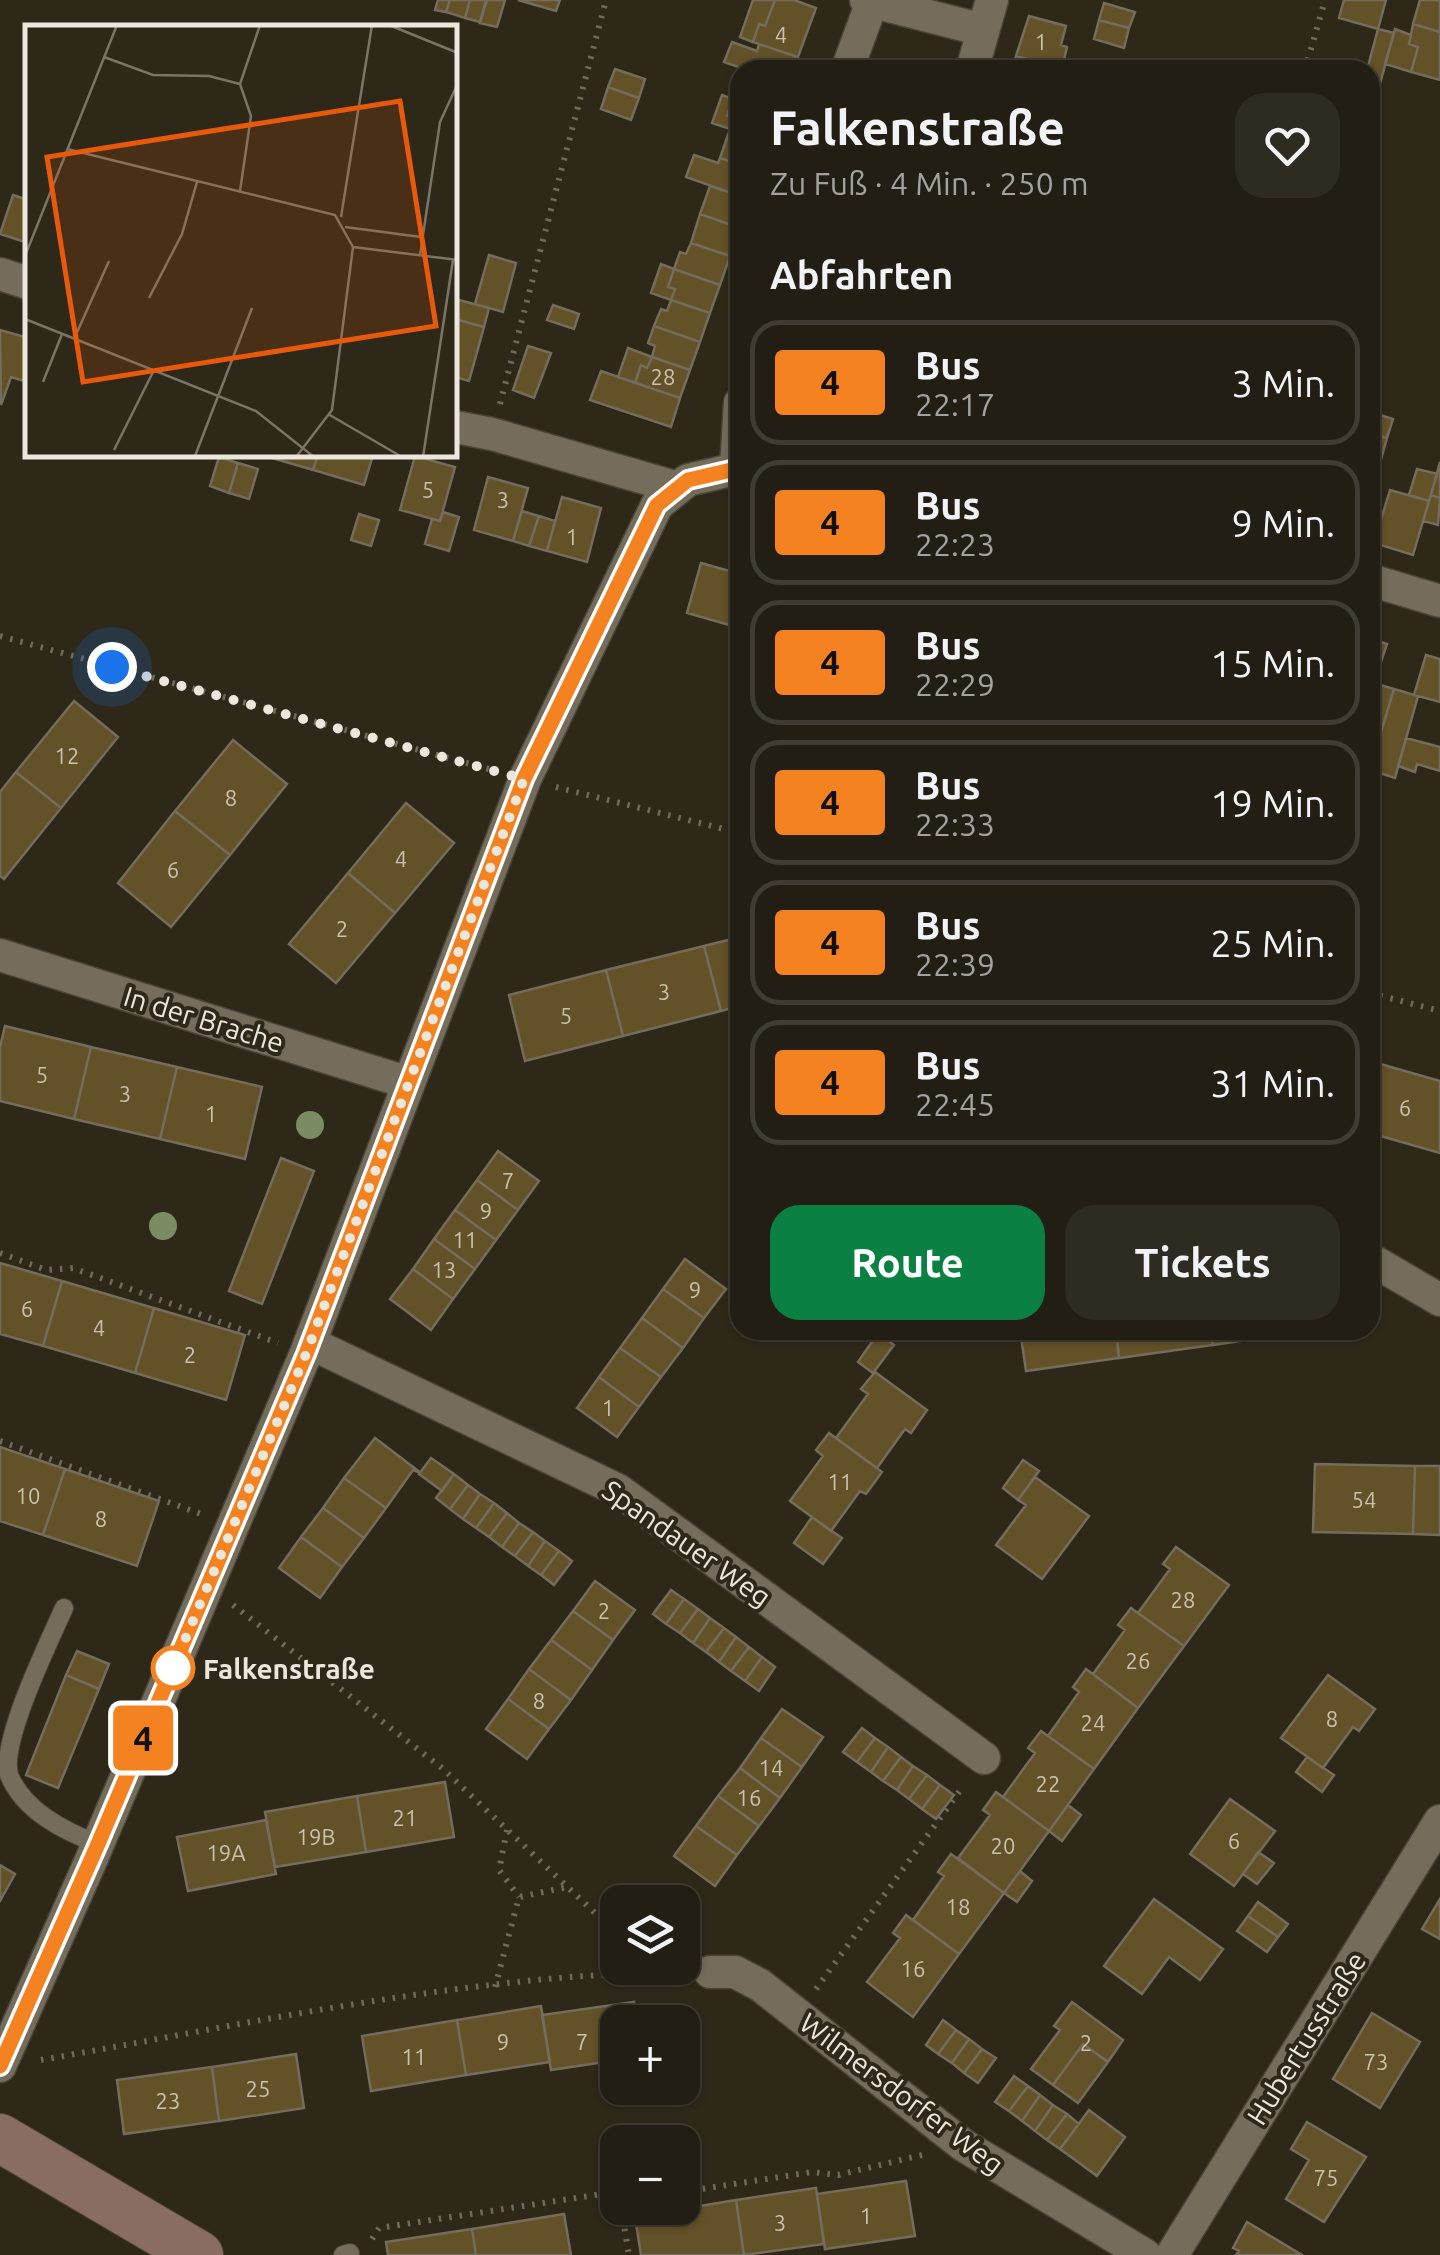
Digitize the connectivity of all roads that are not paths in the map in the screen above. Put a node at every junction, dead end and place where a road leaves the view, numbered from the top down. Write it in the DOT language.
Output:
graph roads {
  1 [pos="869,1"];
  2 [pos="988,15"];
  3 [pos="850,60"];
  4 [pos="975,60"];
  5 [pos="0,274"];
  6 [pos="25,282"];
  7 [pos="458,428"];
  8 [pos="730,470"];
  9 [pos="676,487"];
  10 [pos="1380,583"];
  11 [pos="1440,601"];
  12 [pos="0,955"];
  13 [pos="409,1083"];
  14 [pos="1380,1266"];
  15 [pos="1440,1300"];
  16 [pos="308,1348"];
  17 [pos="64,1608"];
  18 [pos="984,1758"];
  19 [pos="1440,1822"];
  20 [pos="98,1844"];
  21 [pos="710,1972"];
  22 [pos="14,2064"];
  23 [pos="0,2138"];
  24 [pos="199,2255"];
  25 [pos="1144,2255"];
  26 [pos="1172,2255"];
  1 -- 2 [label="street"];
  1 -- 3 [label="street"];
  2 -- 4 [label="street"];
  5 -- 6 [label="street"];
  7 -- 9 [label="street"];
  8 -- 9 [label="street"];
  9 -- 13 [label="street"];
  10 -- 11 [label="street"];
  12 -- 13 [label="street, In der Brache"];
  13 -- 16 [label="street"];
  14 -- 15 [label="street"];
  16 -- 18 [label="street, Spandauer Weg"];
  16 -- 20 [label="street"];
  17 -- 20 [label="lane"];
  19 -- 26 [label="street, Hubertusstraße"];
  20 -- 22 [label="street"];
  21 -- 25 [label="street, Wilmersdorfer Weg"];
  23 -- 24 [label="street"];
}
